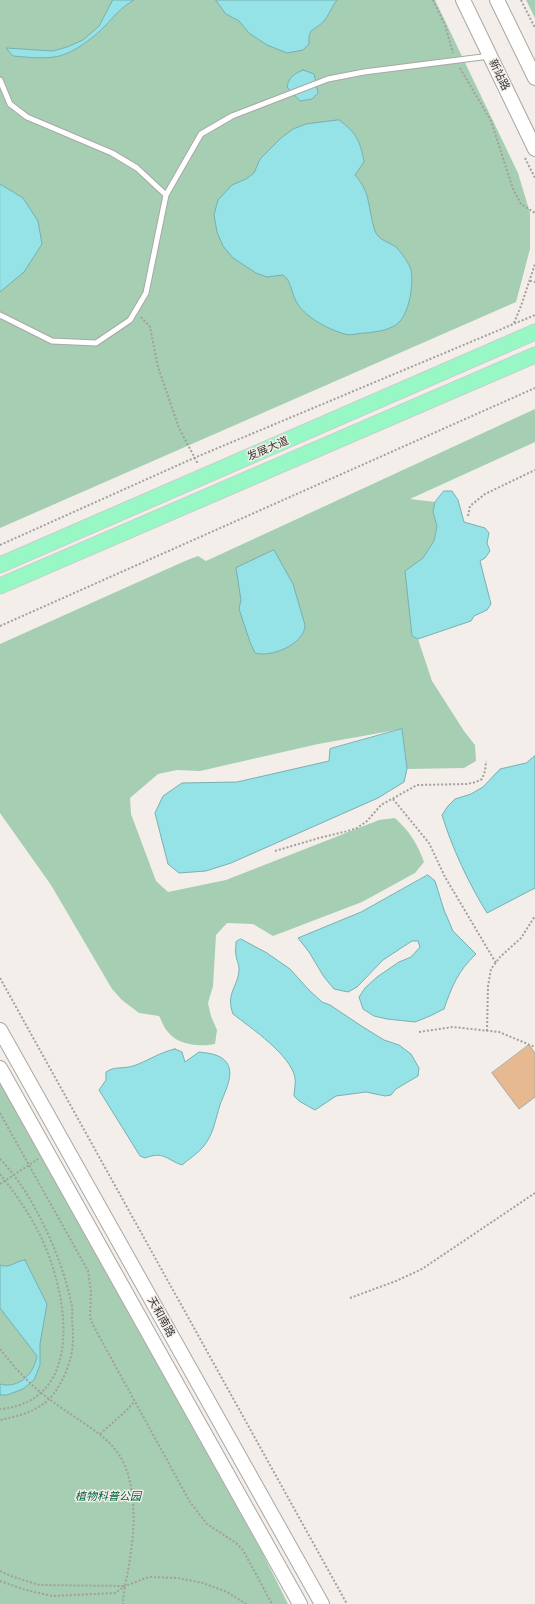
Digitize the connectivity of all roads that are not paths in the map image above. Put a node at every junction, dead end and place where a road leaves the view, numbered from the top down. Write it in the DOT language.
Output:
graph roads {
  1 [pos="463,0"];
  2 [pos="496,0"];
  3 [pos="490,56"];
  4 [pos="535,78"];
  5 [pos="0,80"];
  6 [pos="535,149"];
  7 [pos="166,195"];
  8 [pos="3,316"];
  9 [pos="535,324"];
  10 [pos="535,332"];
  11 [pos="485,354"];
  12 [pos="535,355"];
  13 [pos="535,361"];
  14 [pos="493,373"];
  15 [pos="0,565"];
  16 [pos="0,586"];
  17 [pos="0,1030"];
  18 [pos="0,1068"];
  19 [pos="300,1604"];
  20 [pos="322,1604"];
  1 -- 3 [label="street, 新站路"];
  2 -- 4 [label="street"];
  3 -- 6 [label="street, 新站路"];
  3 -- 7 [label="lane"];
  5 -- 7 [label="lane"];
  7 -- 8 [label="lane"];
  9 -- 11 [label="street"];
  10 -- 11 [label="main road, 发展大道"];
  11 -- 15 [label="main road, 发展大道"];
  12 -- 14 [label="main road, 发展大道"];
  13 -- 14 [label="street"];
  14 -- 16 [label="main road, 发展大道"];
  17 -- 20 [label="street, 天和南路"];
  18 -- 19 [label="street, 天和南路"];
}
